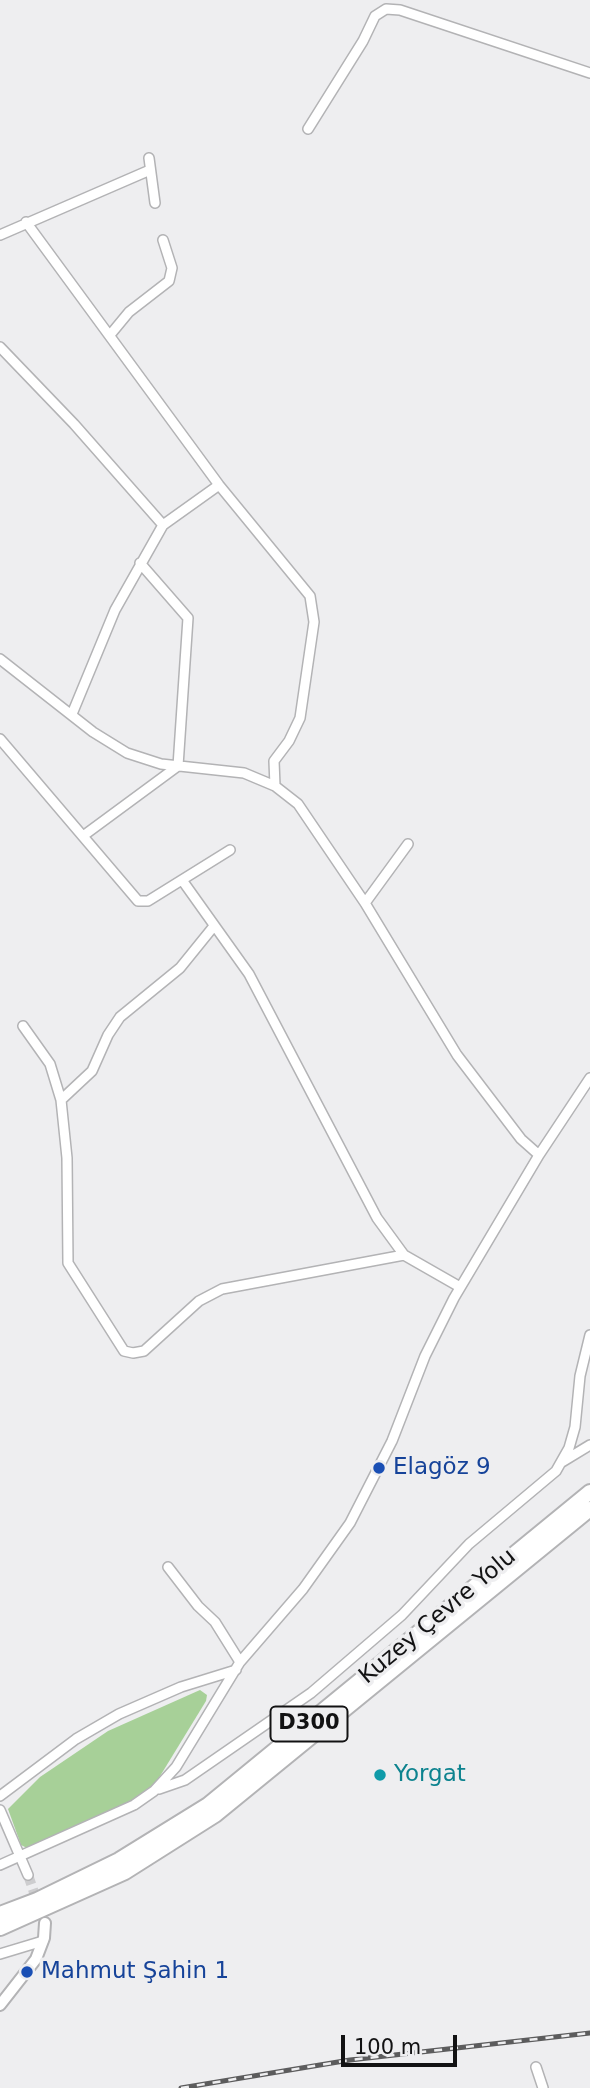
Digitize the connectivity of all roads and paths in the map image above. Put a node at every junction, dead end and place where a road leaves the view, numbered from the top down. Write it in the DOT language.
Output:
graph roads {
  1 [pos="590,73"];
  2 [pos="308,129"];
  3 [pos="149,159"];
  4 [pos="150,170"];
  5 [pos="155,203"];
  6 [pos="26,222"];
  7 [pos="0,235"];
  8 [pos="163,240"];
  9 [pos="110,335"];
  10 [pos="0,347"];
  11 [pos="219,485"];
  12 [pos="163,525"];
  13 [pos="140,563"];
  14 [pos="0,659"];
  15 [pos="72,714"];
  16 [pos="0,739"];
  17 [pos="178,766"];
  18 [pos="275,786"];
  19 [pos="83,836"];
  20 [pos="408,844"];
  21 [pos="230,850"];
  22 [pos="182,880"];
  23 [pos="365,903"];
  24 [pos="214,926"];
  25 [pos="23,1026"];
  26 [pos="590,1078"];
  27 [pos="61,1100"];
  28 [pos="539,1155"];
  29 [pos="404,1255"];
  30 [pos="460,1287"];
  31 [pos="590,1335"];
  32 [pos="590,1445"];
  33 [pos="561,1463"];
  34 [pos="590,1492"];
  35 [pos="590,1509"];
  36 [pos="168,1567"];
  37 [pos="238,1666"];
  38 [pos="154,1791"];
  39 [pos="0,1796"];
  40 [pos="0,1810"];
  41 [pos="20,1857"];
  42 [pos="0,1864"];
  43 [pos="28,1875"];
  44 [pos="0,1914"];
  45 [pos="45,1923"];
  46 [pos="0,1928"];
  47 [pos="43,1941"];
  48 [pos="0,1954"];
  49 [pos="0,2005"];
  50 [pos="536,2067"];
  51 [pos="543,2088"];
  1 -- 2 [label="street"];
  3 -- 4 [label="street"];
  4 -- 5 [label="street"];
  4 -- 6 [label="street"];
  6 -- 7 [label="street"];
  6 -- 9 [label="street"];
  8 -- 9 [label="street"];
  9 -- 11 [label="street"];
  10 -- 12 [label="street"];
  11 -- 12 [label="street"];
  11 -- 18 [label="street"];
  12 -- 13 [label="street"];
  13 -- 15 [label="street"];
  13 -- 17 [label="street"];
  14 -- 15 [label="street"];
  15 -- 17 [label="street"];
  16 -- 19 [label="street"];
  17 -- 18 [label="street"];
  17 -- 19 [label="street"];
  18 -- 23 [label="street"];
  19 -- 22 [label="street"];
  20 -- 23 [label="street"];
  21 -- 22 [label="street"];
  22 -- 24 [label="street"];
  23 -- 28 [label="street"];
  24 -- 27 [label="street"];
  24 -- 29 [label="street"];
  25 -- 27 [label="street"];
  26 -- 28 [label="street"];
  27 -- 29 [label="street"];
  28 -- 30 [label="street"];
  29 -- 30 [label="street"];
  30 -- 37 [label="street"];
  31 -- 33 [label="street"];
  32 -- 33 [label="street"];
  33 -- 38 [label="street"];
  34 -- 44 [label="highway, Kuzey Çevre Yolu / D300"];
  35 -- 46 [label="highway, Kuzey Çevre Yolu / D300"];
  36 -- 37 [label="street"];
  37 -- 38 [label="street"];
  37 -- 39 [label="street"];
  38 -- 41 [label="street"];
  40 -- 41 [label="street"];
  41 -- 42 [label="street"];
  41 -- 43 [label="street"];
  45 -- 47 [label="street"];
  47 -- 48 [label="street"];
  47 -- 49 [label="street"];
  50 -- 51 [label="street"];
}
